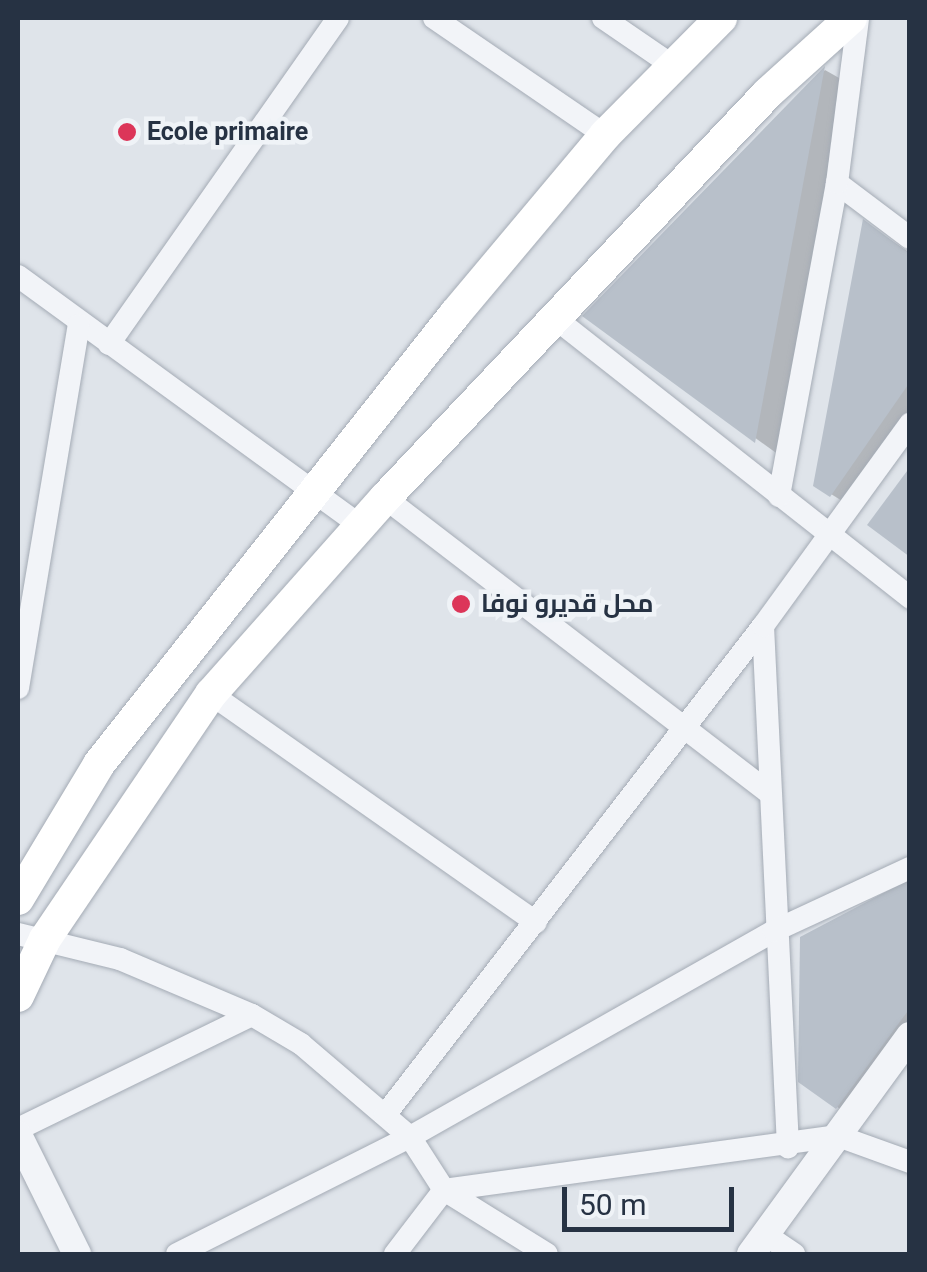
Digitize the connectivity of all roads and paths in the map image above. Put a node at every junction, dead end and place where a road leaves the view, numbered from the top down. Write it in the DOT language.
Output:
graph roads {
  1 [pos="338,18"];
  2 [pos="434,18"];
  3 [pos="603,18"];
  4 [pos="721,18"];
  5 [pos="855,18"];
  6 [pos="673,66"];
  7 [pos="606,135"];
  8 [pos="837,183"];
  9 [pos="910,238"];
  10 [pos="18,276"];
  11 [pos="556,319"];
  12 [pos="79,325"];
  13 [pos="109,344"];
  14 [pos="910,424"];
  15 [pos="317,493"];
  16 [pos="780,496"];
  17 [pos="385,498"];
  18 [pos="360,526"];
  19 [pos="830,536"];
  20 [pos="910,598"];
  21 [pos="763,626"];
  22 [pos="18,688"];
  23 [pos="212,694"];
  24 [pos="681,726"];
  25 [pos="770,793"];
  26 [pos="910,868"];
  27 [pos="18,899"];
  28 [pos="536,922"];
  29 [pos="774,931"];
  30 [pos="31,936"];
  31 [pos="18,996"];
  32 [pos="252,1015"];
  33 [pos="910,1036"];
  34 [pos="385,1115"];
  35 [pos="18,1132"];
  36 [pos="838,1136"];
  37 [pos="410,1137"];
  38 [pos="788,1147"];
  39 [pos="910,1162"];
  40 [pos="444,1190"];
  41 [pos="758,1244"];
  42 [pos="77,1254"];
  43 [pos="177,1254"];
  44 [pos="396,1254"];
  45 [pos="547,1254"];
  46 [pos="794,1254"];
  1 -- 13 [label="street"];
  2 -- 7 [label="street"];
  3 -- 6 [label="street"];
  4 -- 6 [label="main road"];
  5 -- 8 [label="street"];
  5 -- 11 [label="main road"];
  6 -- 7 [label="main road"];
  7 -- 15 [label="main road"];
  8 -- 9 [label="street"];
  8 -- 16 [label="street"];
  10 -- 12 [label="street"];
  11 -- 16 [label="street"];
  11 -- 17 [label="main road"];
  12 -- 13 [label="street"];
  12 -- 22 [label="street"];
  13 -- 15 [label="street"];
  14 -- 19 [label="street"];
  15 -- 18 [label="street"];
  15 -- 27 [label="main road"];
  16 -- 19 [label="street"];
  17 -- 18 [label="main road"];
  17 -- 24 [label="street"];
  18 -- 23 [label="main road"];
  19 -- 20 [label="street"];
  19 -- 21 [label="street"];
  21 -- 24 [label="street"];
  21 -- 25 [label="street"];
  23 -- 28 [label="street"];
  23 -- 30 [label="main road"];
  24 -- 25 [label="street"];
  24 -- 28 [label="street"];
  25 -- 29 [label="street"];
  26 -- 29 [label="street"];
  28 -- 34 [label="street"];
  29 -- 37 [label="street"];
  29 -- 38 [label="street"];
  30 -- 31 [label="main road"];
  30 -- 32 [label="street"];
  32 -- 34 [label="street"];
  32 -- 35 [label="street"];
  33 -- 36 [label="street"];
  34 -- 37 [label="street"];
  35 -- 42 [label="street"];
  36 -- 38 [label="street"];
  36 -- 39 [label="street"];
  36 -- 41 [label="street"];
  37 -- 40 [label="street"];
  37 -- 43 [label="street"];
  38 -- 40 [label="street"];
  40 -- 44 [label="street"];
  40 -- 45 [label="street"];
  41 -- 46 [label="street"];
}
